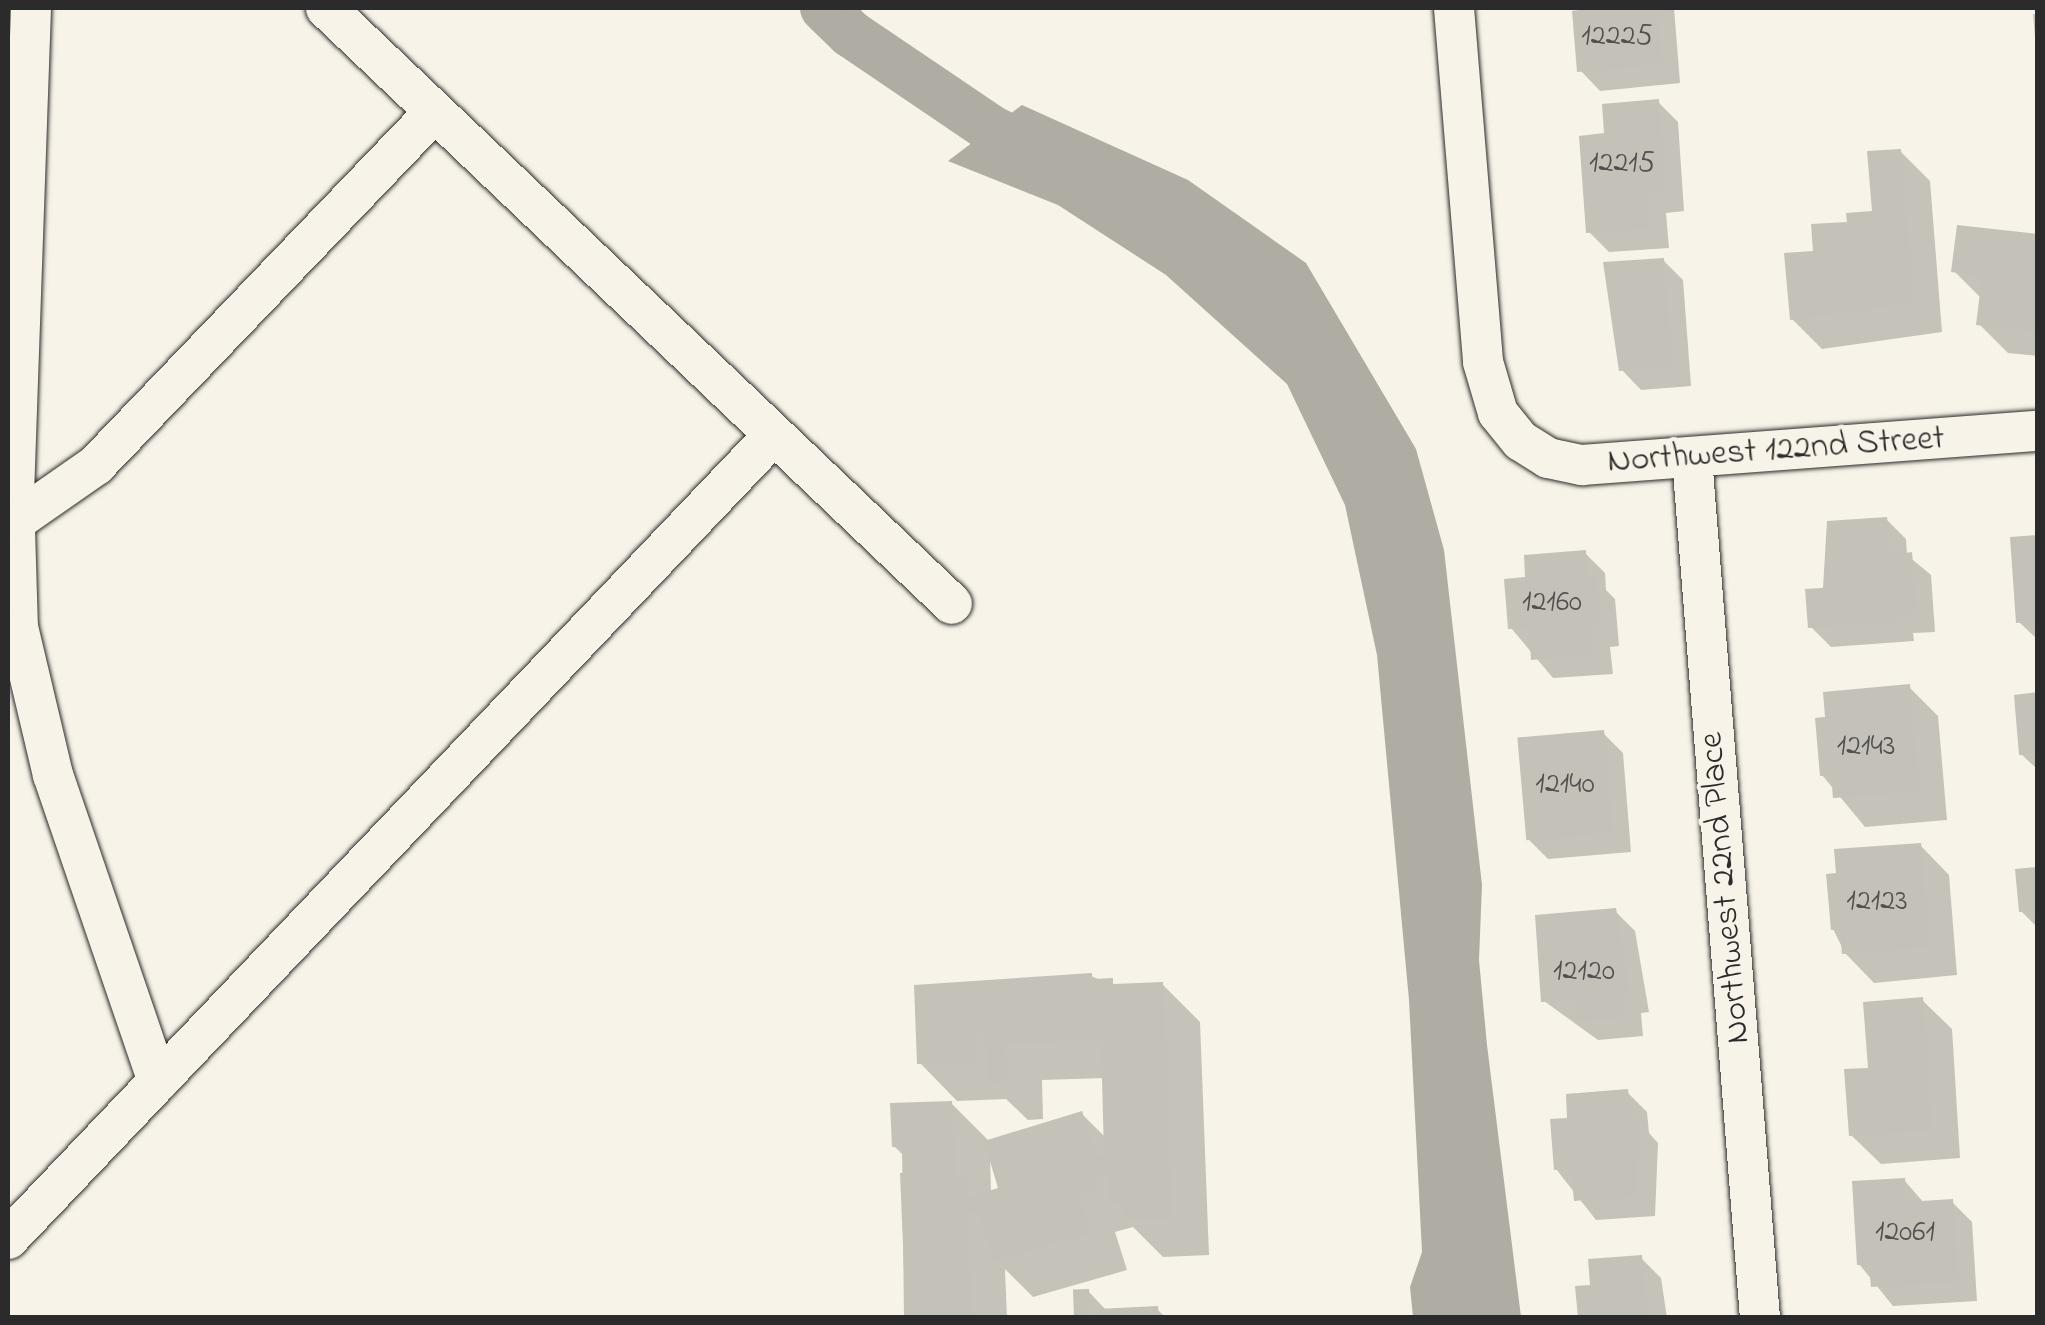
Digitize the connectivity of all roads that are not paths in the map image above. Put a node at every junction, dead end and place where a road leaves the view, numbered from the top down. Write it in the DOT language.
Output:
graph roads {
  1 [pos="31,8"];
  2 [pos="326,8"];
  3 [pos="1454,8"];
  4 [pos="434,112"];
  5 [pos="2038,431"];
  6 [pos="774,435"];
  7 [pos="1692,458"];
  8 [pos="14,523"];
  9 [pos="952,604"];
  10 [pos="23,727"];
  11 [pos="158,1082"];
  12 [pos="8,1239"];
  13 [pos="1760,1318"];
  1 -- 8 [label="street"];
  2 -- 4 [label="street"];
  3 -- 7 [label="street, Northwest 122nd Street"];
  4 -- 6 [label="street"];
  4 -- 8 [label="street"];
  5 -- 7 [label="street, Northwest 122nd Street"];
  6 -- 9 [label="street"];
  6 -- 11 [label="street"];
  7 -- 13 [label="street, Northwest 22nd Place"];
  8 -- 10 [label="street"];
  10 -- 11 [label="street"];
  11 -- 12 [label="street"];
}
